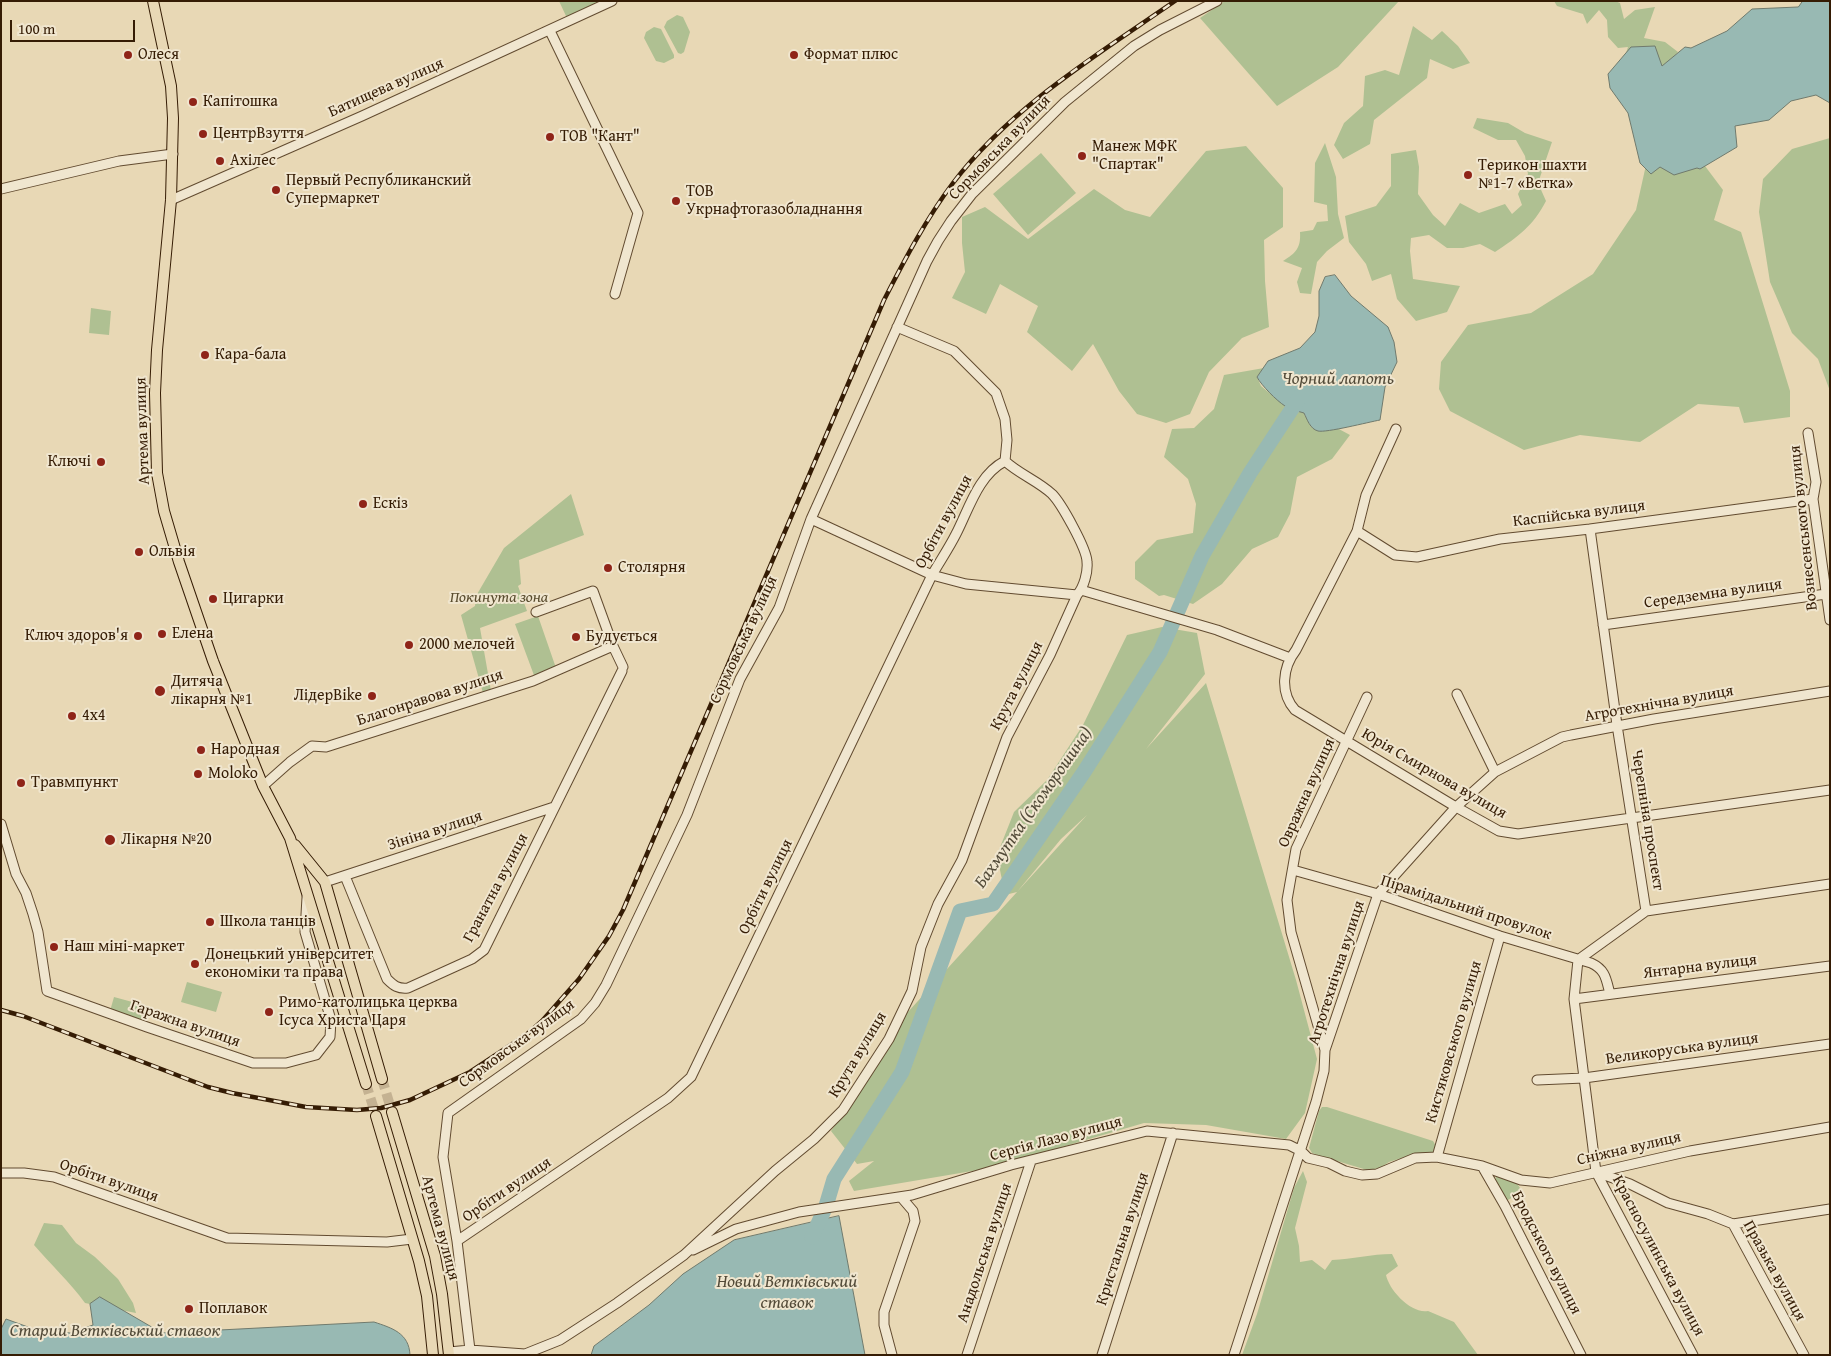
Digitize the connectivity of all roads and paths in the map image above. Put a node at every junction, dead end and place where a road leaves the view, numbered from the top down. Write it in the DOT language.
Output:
graph roads {
  1 [pos="153,1"];
  2 [pos="612,1"];
  3 [pos="1217,2"];
  4 [pos="550,31"];
  5 [pos="173,154"];
  6 [pos="1,189"];
  7 [pos="171,200"];
  8 [pos="614,294"];
  9 [pos="897,327"];
  10 [pos="1396,428"];
  11 [pos="1808,433"];
  12 [pos="1005,461"];
  13 [pos="1813,499"];
  14 [pos="812,519"];
  15 [pos="1590,529"];
  16 [pos="1357,531"];
  17 [pos="932,575"];
  18 [pos="1079,592"];
  19 [pos="1826,594"];
  20 [pos="536,612"];
  21 [pos="1830,620"];
  22 [pos="1603,625"];
  23 [pos="613,646"];
  24 [pos="1293,654"];
  25 [pos="1830,691"];
  26 [pos="1457,694"];
  27 [pos="1368,697"];
  28 [pos="1617,725"];
  29 [pos="1346,741"];
  30 [pos="1496,772"];
  31 [pos="263,786"];
  32 [pos="1830,790"];
  33 [pos="554,807"];
  34 [pos="1456,807"];
  35 [pos="1632,817"];
  36 [pos="1,824"];
  37 [pos="290,838"];
  38 [pos="1293,870"];
  39 [pos="345,876"];
  40 [pos="325,882"];
  41 [pos="1830,884"];
  42 [pos="307,888"];
  43 [pos="1378,894"];
  44 [pos="330,899"];
  45 [pos="1646,911"];
  46 [pos="1500,936"];
  47 [pos="1578,960"];
  48 [pos="1830,966"];
  49 [pos="1610,994"];
  50 [pos="1574,999"];
  51 [pos="1830,1044"];
  52 [pos="1325,1050"];
  53 [pos="1584,1078"];
  54 [pos="382,1079"];
  55 [pos="1537,1080"];
  56 [pos="366,1084"];
  57 [pos="392,1112"];
  58 [pos="376,1116"];
  59 [pos="1830,1127"];
  60 [pos="1173,1133"];
  61 [pos="1301,1151"];
  62 [pos="1437,1156"];
  63 [pos="1031,1160"];
  64 [pos="1482,1166"];
  65 [pos="1596,1172"];
  66 [pos="1,1173"];
  67 [pos="901,1197"];
  68 [pos="1830,1209"];
  69 [pos="1733,1224"];
  70 [pos="412,1239"];
  71 [pos="457,1241"];
  72 [pos="684,1254"];
  73 [pos="470,1350"];
  74 [pos="449,1354"];
  75 [pos="433,1355"];
  76 [pos="892,1355"];
  77 [pos="967,1355"];
  78 [pos="1102,1355"];
  79 [pos="1234,1355"];
  80 [pos="1581,1355"];
  81 [pos="1693,1355"];
  82 [pos="1804,1355"];
  1 -- 5 [label="main road, Артема вулиця"];
  2 -- 4 [label="street, Батищева вулиця"];
  3 -- 9 [label="street, Сормовська вулиця"];
  4 -- 7 [label="street, Батищева вулиця"];
  4 -- 8 [label="street"];
  5 -- 6 [label="street"];
  5 -- 7 [label="main road, Артема вулиця"];
  7 -- 31 [label="main road, Артема вулиця"];
  9 -- 12 [label="street"];
  9 -- 14 [label="street, Сормовська вулиця"];
  10 -- 16 [label="street"];
  11 -- 13 [label="street, Вознесенського вулиця"];
  12 -- 17 [label="street, Орбіти вулиця"];
  12 -- 18 [label="street, Крута вулиця"];
  13 -- 15 [label="street, Каспійська вулиця"];
  13 -- 19 [label="street, Вознесенського вулиця"];
  14 -- 17 [label="street"];
  14 -- 71 [label="street, Сормовська вулиця"];
  15 -- 16 [label="street, Каспійська вулиця"];
  15 -- 22 [label="street, Черепніна проспект"];
  16 -- 24 [label="street"];
  17 -- 18 [label="street"];
  17 -- 71 [label="street, Орбіти вулиця"];
  18 -- 24 [label="street"];
  18 -- 72 [label="street, Крута вулиця"];
  19 -- 21 [label="street, Вознесенського вулиця"];
  19 -- 22 [label="street, Середземна вулиця"];
  20 -- 23 [label="street"];
  22 -- 28 [label="street, Черепніна проспект"];
  23 -- 31 [label="street, Благонравова вулиця"];
  23 -- 33 [label="street, Гранатна вулиця"];
  24 -- 29 [label="street, Юрія Смирнова вулиця"];
  25 -- 28 [label="street, Агротехнічна вулиця"];
  26 -- 30 [label="street"];
  27 -- 29 [label="street, Овражна вулиця"];
  28 -- 30 [label="street, Агротехнічна вулиця"];
  28 -- 35 [label="street, Черепніна проспект"];
  29 -- 34 [label="street, Юрія Смирнова вулиця"];
  29 -- 38 [label="street, Овражна вулиця"];
  30 -- 34 [label="street, Агротехнічна вулиця"];
  31 -- 37 [label="main road, Артема вулиця"];
  32 -- 35 [label="street, Юрія Смирнова вулиця"];
  33 -- 39 [label="street, Зініна вулиця"];
  33 -- 39 [label="street, Гранатна вулиця"];
  34 -- 35 [label="street, Юрія Смирнова вулиця"];
  34 -- 43 [label="street, Агротехнічна вулиця"];
  35 -- 45 [label="street, Черепніна проспект"];
  36 -- 42 [label="street, Гаражна вулиця"];
  37 -- 40 [label="main road, Артема вулиця"];
  37 -- 42 [label="main road, Артема вулиця"];
  38 -- 43 [label="street, Пірамідальний провулок"];
  38 -- 52 [label="street, Овражна вулиця"];
  39 -- 40 [label="street, Зініна вулиця"];
  40 -- 44 [label="main road, Артема вулиця"];
  41 -- 45 [label="street"];
  42 -- 44 [label="main road"];
  42 -- 56 [label="main road, Артема вулиця"];
  43 -- 46 [label="street, Пірамідальний провулок"];
  43 -- 52 [label="street, Агротехнічна вулиця"];
  44 -- 54 [label="main road, Артема вулиця"];
  45 -- 47 [label="street, Черепніна проспект"];
  46 -- 47 [label="street, Пірамідальний провулок"];
  46 -- 62 [label="street, Кистяковського вулиця"];
  47 -- 49 [label="street, Пірамідальний провулок"];
  47 -- 50 [label="street"];
  48 -- 49 [label="street, Янтарна вулиця"];
  49 -- 50 [label="street, Янтарна вулиця"];
  50 -- 53 [label="street"];
  51 -- 53 [label="street, Великоруська вулиця"];
  52 -- 61 [label="street, Агротехнічна вулиця"];
  53 -- 55 [label="street, Великоруська вулиця"];
  53 -- 65 [label="street"];
  57 -- 74 [label="main road, Артема вулиця"];
  58 -- 70 [label="main road, Артема вулиця"];
  59 -- 65 [label="street, Сніжна вулиця"];
  60 -- 61 [label="street, Сергія Лазо вулиця"];
  60 -- 63 [label="street, Сергія Лазо вулиця"];
  60 -- 78 [label="street, Кристальна вулиця"];
  61 -- 62 [label="street, Сергія Лазо вулиця"];
  61 -- 79 [label="street, Агротехнічна вулиця"];
  62 -- 64 [label="street, Сніжна вулиця"];
  63 -- 67 [label="street, Сергія Лазо вулиця"];
  63 -- 77 [label="street, Анадольська вулиця"];
  64 -- 65 [label="street, Сніжна вулиця"];
  64 -- 80 [label="street, Бродського вулиця"];
  65 -- 69 [label="street, Празька вулиця"];
  65 -- 81 [label="street, Красносулинська вулиця"];
  66 -- 70 [label="street, Орбіти вулиця"];
  67 -- 72 [label="street, Сергія Лазо вулиця"];
  67 -- 76 [label="street"];
  68 -- 69 [label="street"];
  69 -- 82 [label="street, Празька вулиця"];
  70 -- 75 [label="main road, Артема вулиця"];
  71 -- 73 [label="street, Сормовська вулиця"];
  72 -- 73 [label="street, Крута вулиця"];
  73 -- 74 [label="street, Крута вулиця"];
}
